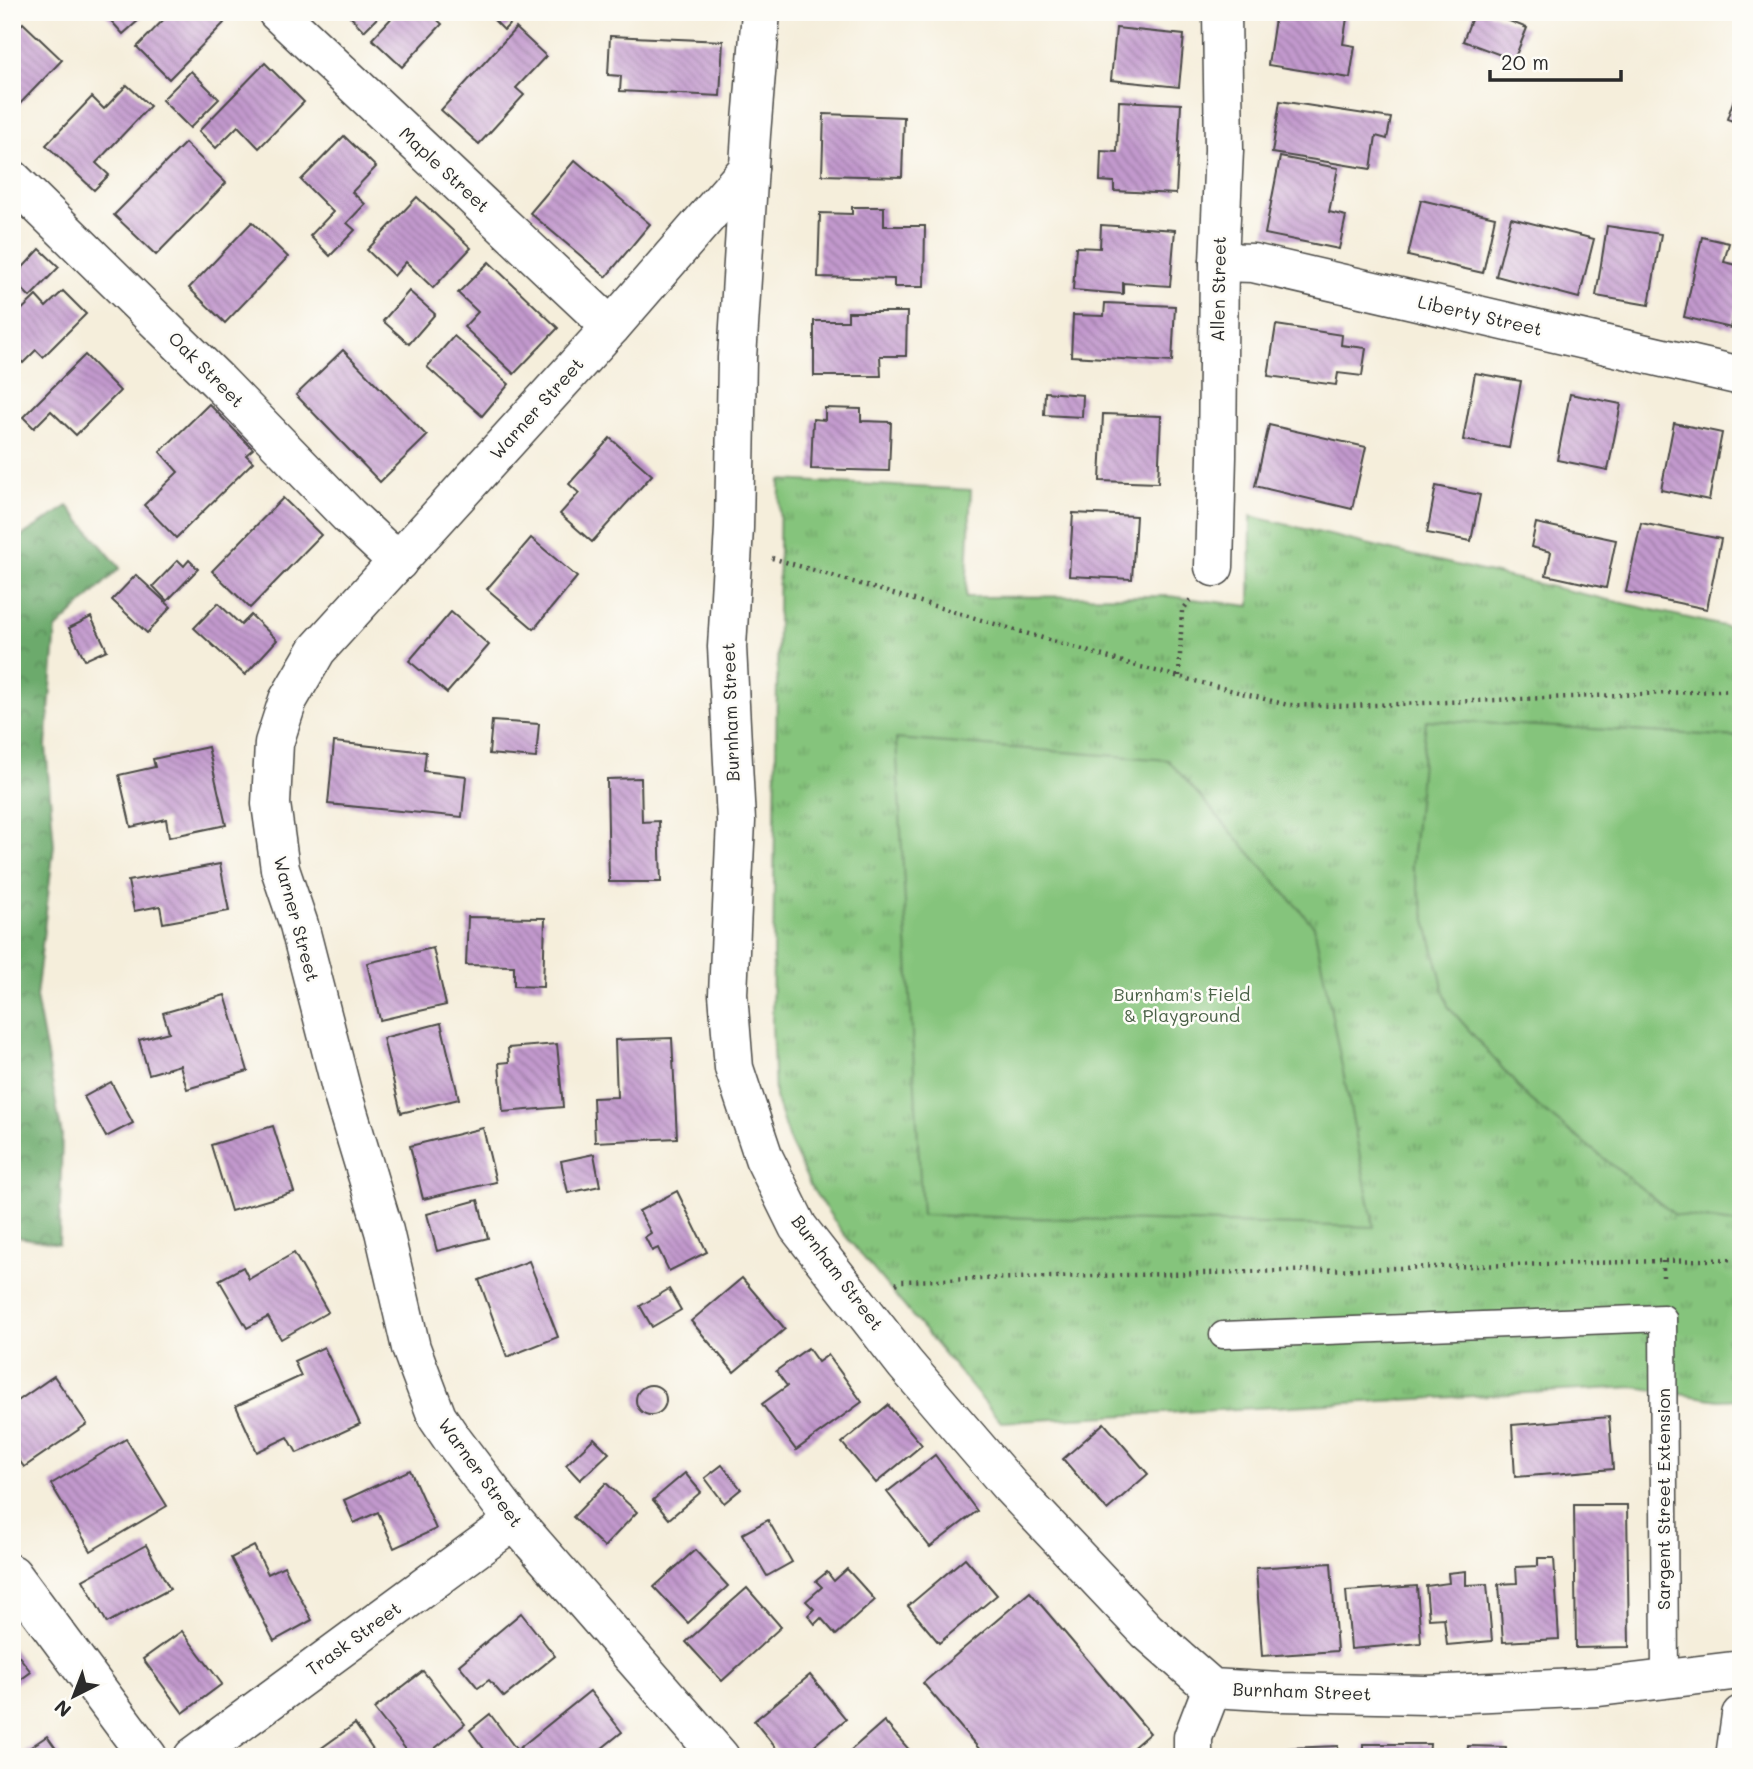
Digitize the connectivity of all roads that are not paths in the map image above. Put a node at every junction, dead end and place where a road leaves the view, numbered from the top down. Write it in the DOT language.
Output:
graph roads {
  1 [pos="277,12"];
  2 [pos="761,12"];
  3 [pos="1222,12"];
  4 [pos="749,168"];
  5 [pos="12,179"];
  6 [pos="1219,262"];
  7 [pos="611,327"];
  8 [pos="1741,376"];
  9 [pos="398,562"];
  10 [pos="1214,567"];
  11 [pos="1223,1335"];
  12 [pos="514,1521"];
  13 [pos="12,1574"];
  14 [pos="1741,1670"];
  15 [pos="1664,1679"];
  16 [pos="1212,1688"];
  17 [pos="1741,1715"];
  18 [pos="148,1757"];
  19 [pos="194,1757"];
  20 [pos="720,1757"];
  21 [pos="1192,1757"];
  22 [pos="1735,1757"];
  1 -- 7 [label="street, Maple Street"];
  2 -- 4 [label="street"];
  3 -- 6 [label="street, Allen Street"];
  4 -- 7 [label="street, Warner Street"];
  4 -- 16 [label="street, Burnham Street"];
  5 -- 9 [label="street, Oak Street"];
  6 -- 8 [label="street, Liberty Street"];
  6 -- 10 [label="street, Allen Street"];
  7 -- 9 [label="street, Warner Street"];
  9 -- 12 [label="street, Warner Street"];
  11 -- 15 [label="lane, Sargent Street Extension"];
  12 -- 19 [label="street, Trask Street"];
  12 -- 20 [label="street, Warner Street"];
  13 -- 18 [label="street"];
  14 -- 15 [label="street, Burnham Street"];
  15 -- 16 [label="street, Burnham Street"];
  16 -- 21 [label="street"];
  17 -- 22 [label="street"];
}
